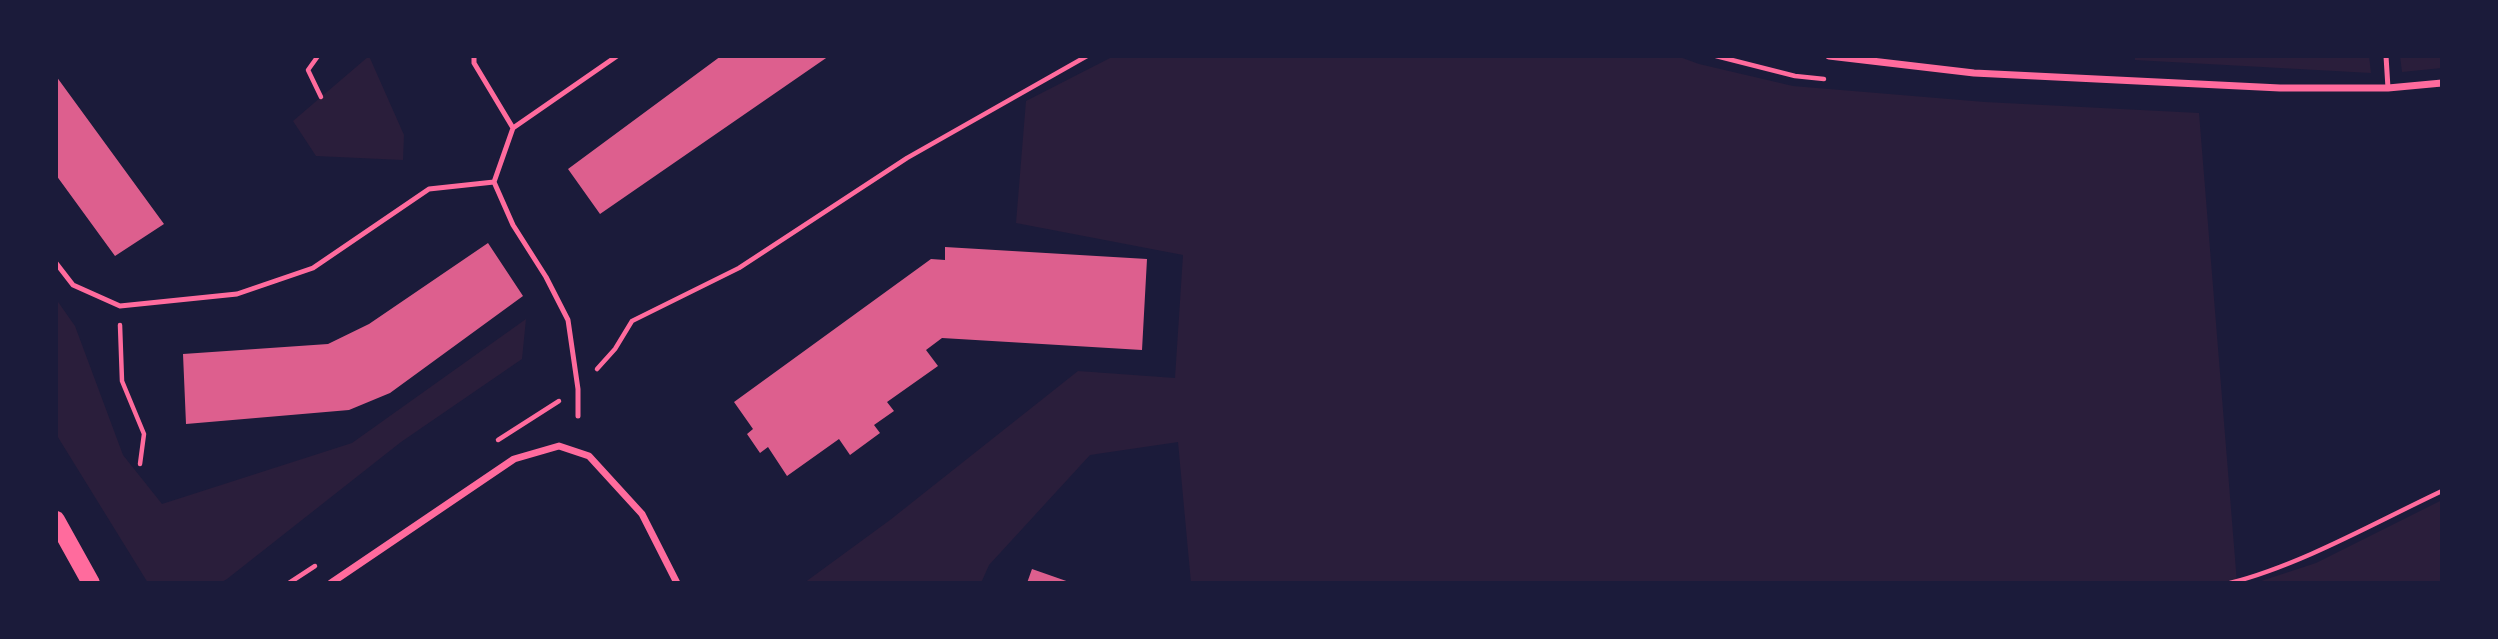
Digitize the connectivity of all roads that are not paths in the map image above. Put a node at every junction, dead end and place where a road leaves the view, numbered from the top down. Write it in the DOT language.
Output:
graph roads {
  1 [pos="474,56"];
  2 [pos="617,56"];
  3 [pos="1829,56"];
  4 [pos="2386,56"];
  5 [pos="2442,83"];
  6 [pos="2388,88"];
  7 [pos="513,128"];
  8 [pos="494,182"];
  9 [pos="56,263"];
  10 [pos="578,416"];
  11 [pos="56,520"];
  12 [pos="91,583"];
  13 [pos="331,583"];
  14 [pos="677,583"];
  1 -- 7 [label="lane"];
  2 -- 7 [label="lane"];
  3 -- 6 [label="street"];
  4 -- 6 [label="lane"];
  5 -- 6 [label="street"];
  7 -- 8 [label="lane"];
  8 -- 9 [label="lane"];
  8 -- 10 [label="lane"];
  11 -- 12 [label="main road"];
  13 -- 14 [label="street"];
}
